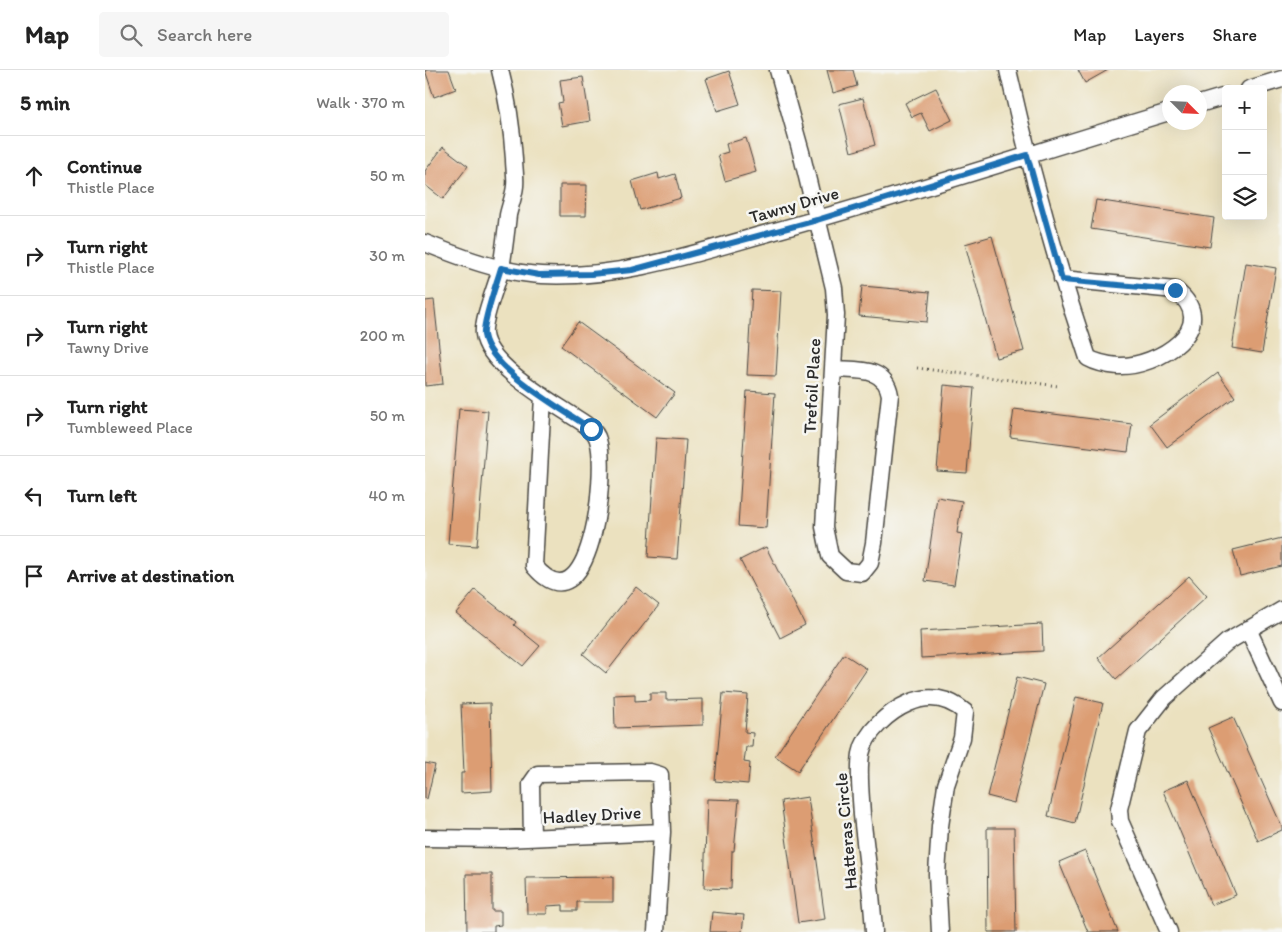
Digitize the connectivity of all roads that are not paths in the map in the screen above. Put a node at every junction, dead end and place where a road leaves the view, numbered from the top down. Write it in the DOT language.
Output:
graph roads {
  1 [pos="499,70"];
  2 [pos="778,70"];
  3 [pos="1009,70"];
  4 [pos="1282,79"];
  5 [pos="1262,85"];
  6 [pos="1222,97"];
  7 [pos="1207,102"];
  8 [pos="1162,114"];
  9 [pos="1027,155"];
  10 [pos="817,220"];
  11 [pos="425,243"];
  12 [pos="501,268"];
  13 [pos="1062,280"];
  14 [pos="833,368"];
  15 [pos="543,396"];
  16 [pos="1282,610"];
  17 [pos="1248,629"];
  18 [pos="1282,703"];
  19 [pos="661,832"];
  20 [pos="425,838"];
  21 [pos="533,838"];
  22 [pos="656,932"];
  23 [pos="874,932"];
  24 [pos="940,932"];
  25 [pos="1169,932"];
  1 -- 12 [label="street"];
  2 -- 10 [label="street, Trefoil Place"];
  3 -- 9 [label="street"];
  4 -- 5 [label="street"];
  6 -- 7 [label="street"];
  8 -- 9 [label="street, Tawny Drive"];
  9 -- 10 [label="street, Tawny Drive"];
  9 -- 13 [label="street"];
  10 -- 12 [label="street, Tawny Drive"];
  10 -- 14 [label="street, Trefoil Place"];
  11 -- 12 [label="street, Tawny Drive"];
  12 -- 15 [label="street"];
  13 -- 13 [label="street"];
  14 -- 14 [label="street, Trefoil Place"];
  15 -- 15 [label="street"];
  16 -- 17 [label="street"];
  17 -- 18 [label="street"];
  17 -- 25 [label="street"];
  19 -- 21 [label="street, Hadley Drive"];
  19 -- 21 [label="street"];
  19 -- 22 [label="street, Hadley Drive"];
  20 -- 21 [label="street, Hadley Drive"];
  23 -- 24 [label="street, Hatteras Circle"];
}
